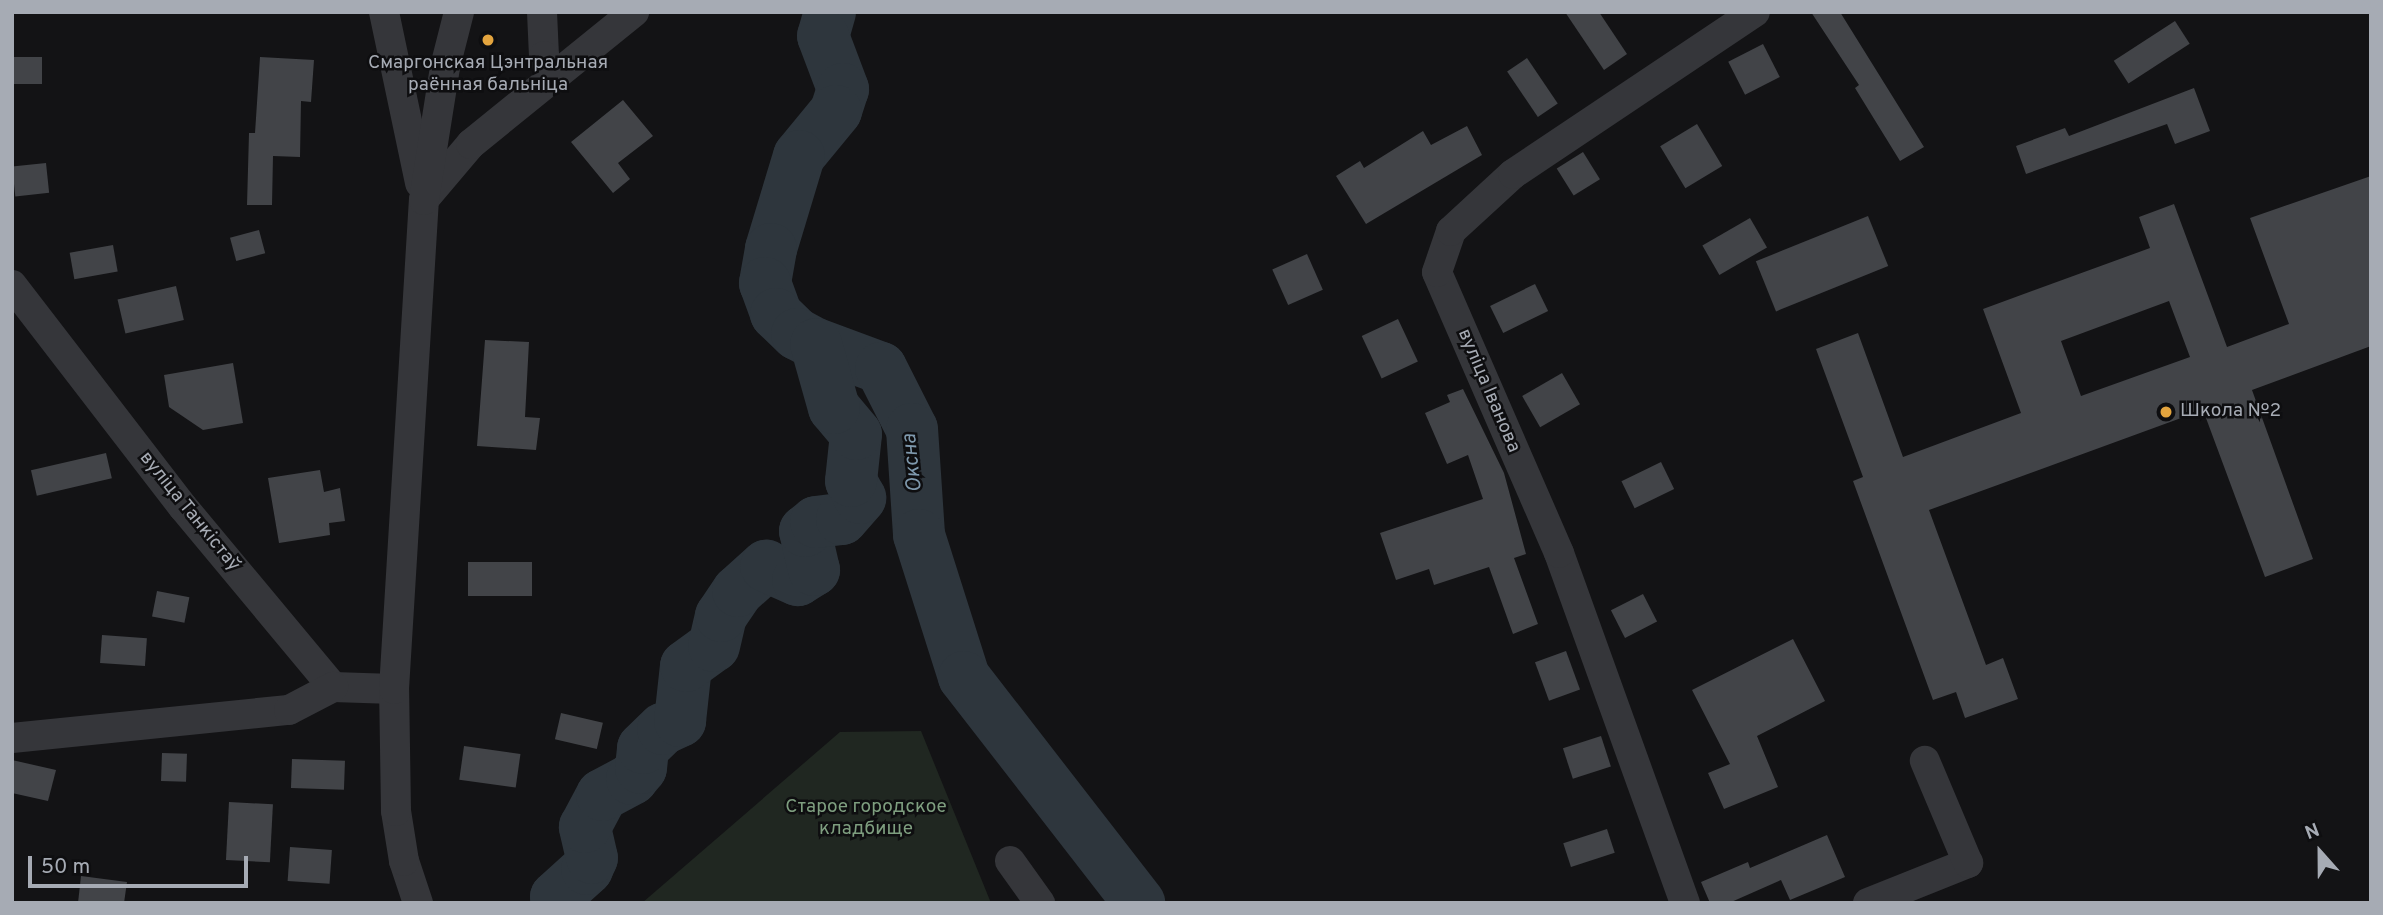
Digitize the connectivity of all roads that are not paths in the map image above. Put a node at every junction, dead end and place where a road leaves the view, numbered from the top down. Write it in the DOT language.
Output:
graph roads {
  1 [pos="383,12"];
  2 [pos="459,12"];
  3 [pos="542,12"];
  4 [pos="634,12"];
  5 [pos="1755,12"];
  6 [pos="552,78"];
  7 [pos="424,200"];
  8 [pos="12,285"];
  9 [pos="333,687"];
  10 [pos="394,689"];
  11 [pos="12,738"];
  12 [pos="1925,761"];
  13 [pos="1010,862"];
  14 [pos="411,900"];
  15 [pos="1040,903"];
  16 [pos="1685,903"];
  17 [pos="1868,903"];
  1 -- 7 [label="street"];
  2 -- 7 [label="street"];
  3 -- 6 [label="street"];
  4 -- 6 [label="street"];
  5 -- 16 [label="street, вуліца Іванова"];
  6 -- 7 [label="street"];
  7 -- 10 [label="street"];
  8 -- 9 [label="street, вуліца Танкістаў"];
  9 -- 10 [label="street"];
  9 -- 11 [label="street"];
  10 -- 14 [label="street"];
  12 -- 17 [label="street"];
  13 -- 15 [label="street"];
}
